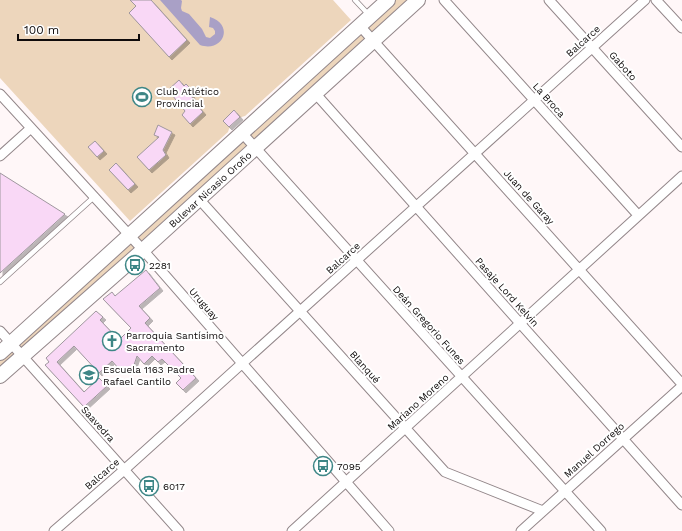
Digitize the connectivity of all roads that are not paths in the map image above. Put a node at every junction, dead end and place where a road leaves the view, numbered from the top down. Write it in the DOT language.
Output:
graph roads {
  1 [pos="355,0"];
  2 [pos="418,0"];
  3 [pos="444,0"];
  4 [pos="549,0"];
  5 [pos="645,0"];
  6 [pos="656,0"];
  7 [pos="387,1"];
  8 [pos="365,21"];
  9 [pos="682,28"];
  10 [pos="373,40"];
  11 [pos="592,48"];
  12 [pos="315,93"];
  13 [pos="0,94"];
  14 [pos="534,100"];
  15 [pos="31,128"];
  16 [pos="242,133"];
  17 [pos="682,147"];
  18 [pos="255,148"];
  19 [pos="475,153"];
  20 [pos="0,156"];
  21 [pos="682,176"];
  22 [pos="94,197"];
  23 [pos="199,199"];
  24 [pos="416,206"];
  25 [pos="638,215"];
  26 [pos="129,235"];
  27 [pos="142,250"];
  28 [pos="356,260"];
  29 [pos="579,269"];
  30 [pos="0,282"];
  31 [pos="300,311"];
  32 [pos="520,323"];
  33 [pos="0,331"];
  34 [pos="11,343"];
  35 [pos="0,353"];
  36 [pos="22,356"];
  37 [pos="242,363"];
  38 [pos="0,376"];
  39 [pos="461,377"];
  40 [pos="682,385"];
  41 [pos="405,428"];
  42 [pos="623,439"];
  43 [pos="124,470"];
  44 [pos="346,482"];
  45 [pos="565,491"];
  46 [pos="682,505"];
  47 [pos="543,511"];
  48 [pos="54,531"];
  49 [pos="179,531"];
  50 [pos="292,531"];
  51 [pos="389,531"];
  52 [pos="521,531"];
  53 [pos="601,531"];
  1 -- 8 [label="lane"];
  2 -- 10 [label="main road, Bulevar Nicasio Oroño"];
  3 -- 14 [label="street, La Broca"];
  4 -- 11 [label="street, Gaboto"];
  5 -- 11 [label="street, Balcarce"];
  6 -- 9 [label="street"];
  7 -- 8 [label="main road, Bulevar Nicasio Oroño"];
  8 -- 10 [label="street, Juan de Garay"];
  8 -- 16 [label="main road, Bulevar Nicasio Oroño"];
  10 -- 12 [label="main road, Bulevar Nicasio Oroño"];
  10 -- 19 [label="street, Juan de Garay"];
  11 -- 14 [label="street, Balcarce"];
  11 -- 17 [label="street, Gaboto"];
  12 -- 18 [label="main road, Bulevar Nicasio Oroño"];
  12 -- 24 [label="street, Pasaje Lord Kelvin"];
  13 -- 15 [label="street, Uruguay"];
  14 -- 19 [label="street, Balcarce"];
  14 -- 25 [label="street, La Broca"];
  15 -- 20 [label="street"];
  15 -- 22 [label="street, Uruguay"];
  16 -- 18 [label="street, Deán Gregorio Funes"];
  16 -- 26 [label="main road, Bulevar Nicasio Oroño"];
  18 -- 23 [label="main road, Bulevar Nicasio Oroño"];
  18 -- 28 [label="street, Deán Gregorio Funes"];
  19 -- 24 [label="street, Balcarce"];
  19 -- 29 [label="street, Juan de Garay"];
  21 -- 25 [label="street, Mariano Moreno"];
  22 -- 26 [label="street, Uruguay"];
  22 -- 30 [label="lane"];
  23 -- 27 [label="main road, Bulevar Nicasio Oroño"];
  23 -- 31 [label="street, Blanqué"];
  24 -- 28 [label="street, Balcarce"];
  24 -- 32 [label="street, Pasaje Lord Kelvin"];
  25 -- 29 [label="street, Mariano Moreno"];
  26 -- 27 [label="street, Uruguay"];
  26 -- 34 [label="main road, Bulevar Nicasio Oroño"];
  27 -- 36 [label="main road, Bulevar Nicasio Oroño"];
  27 -- 37 [label="street, Uruguay"];
  28 -- 31 [label="street, Balcarce"];
  28 -- 39 [label="street, Deán Gregorio Funes"];
  29 -- 32 [label="street, Mariano Moreno"];
  29 -- 40 [label="street, Juan de Garay"];
  31 -- 37 [label="street, Balcarce"];
  31 -- 41 [label="street, Blanqué"];
  32 -- 39 [label="street, Mariano Moreno"];
  32 -- 42 [label="street, Pasaje Lord Kelvin"];
  33 -- 34 [label="street, Saavedra"];
  34 -- 35 [label="main road, Bulevar Nicasio Oroño"];
  34 -- 36 [label="street, Saavedra"];
  36 -- 38 [label="main road, Bulevar Nicasio Oroño"];
  36 -- 43 [label="street, Saavedra"];
  37 -- 43 [label="street, Balcarce"];
  37 -- 44 [label="street, Uruguay"];
  39 -- 41 [label="street, Mariano Moreno"];
  39 -- 45 [label="street, Deán Gregorio Funes"];
  40 -- 42 [label="street, Manuel Dorrego"];
  41 -- 44 [label="street, Mariano Moreno"];
  41 -- 47 [label="street, Blanqué"];
  42 -- 45 [label="street, Manuel Dorrego"];
  42 -- 46 [label="street, Pasaje Lord Kelvin"];
  43 -- 48 [label="street, Balcarce"];
  43 -- 49 [label="street, Saavedra"];
  44 -- 50 [label="street, Mariano Moreno"];
  44 -- 51 [label="street, Uruguay"];
  45 -- 47 [label="street, Manuel Dorrego"];
  45 -- 53 [label="street, Deán Gregorio Funes"];
  47 -- 52 [label="street, Manuel Dorrego"];
}
